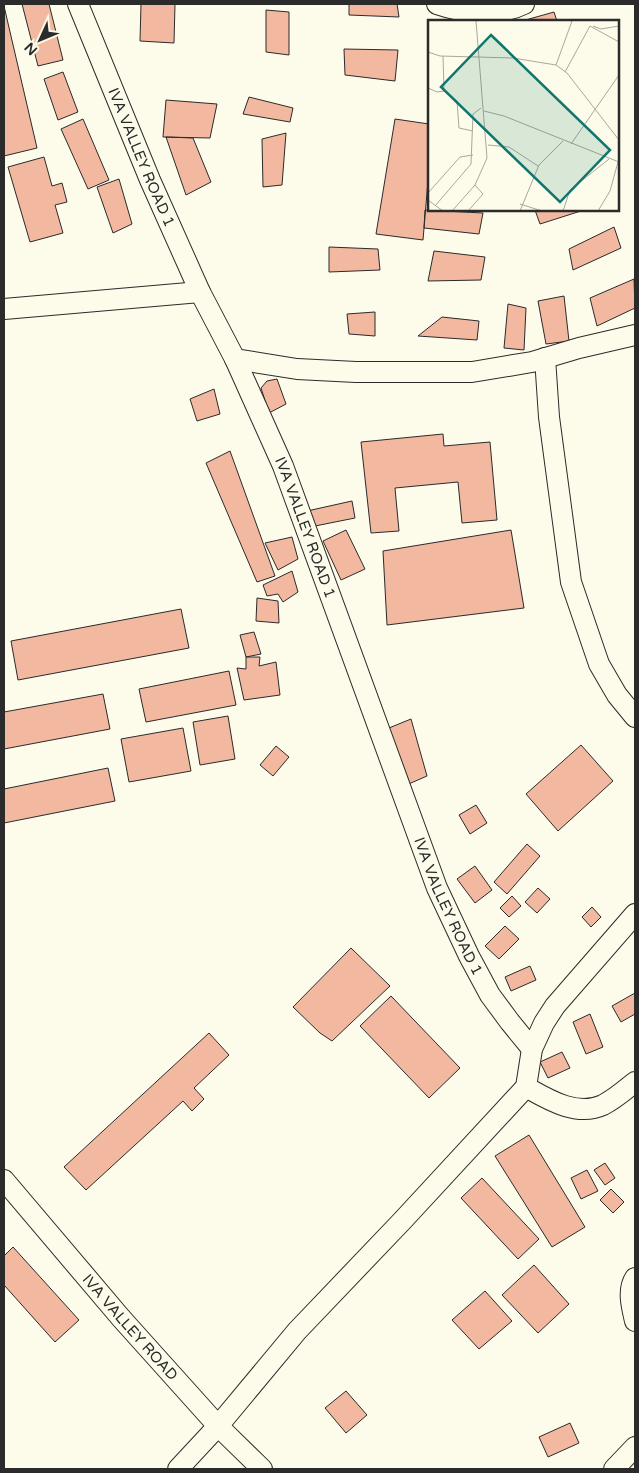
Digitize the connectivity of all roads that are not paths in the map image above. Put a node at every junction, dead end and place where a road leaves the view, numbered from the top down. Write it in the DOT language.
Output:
graph roads {
  1 [pos="78,4"];
  2 [pos="437,4"];
  3 [pos="524,4"];
  4 [pos="200,292"];
  5 [pos="4,309"];
  6 [pos="635,336"];
  7 [pos="545,358"];
  8 [pos="235,359"];
  9 [pos="635,718"];
  10 [pos="635,914"];
  11 [pos="532,1049"];
  12 [pos="635,1082"];
  13 [pos="526,1087"];
  14 [pos="4,1180"];
  15 [pos="635,1278"];
  16 [pos="635,1322"];
  17 [pos="218,1426"];
  18 [pos="635,1447"];
  19 [pos="178,1469"];
  20 [pos="262,1469"];
  21 [pos="614,1469"];
  1 -- 4 [label="street, IVA VALLEY ROAD 1"];
  2 -- 3 [label="street"];
  4 -- 5 [label="street"];
  4 -- 8 [label="street, IVA VALLEY ROAD 1"];
  6 -- 7 [label="street"];
  7 -- 8 [label="street"];
  7 -- 9 [label="street"];
  8 -- 11 [label="street, IVA VALLEY ROAD 1"];
  10 -- 11 [label="street"];
  11 -- 13 [label="street"];
  12 -- 13 [label="street"];
  13 -- 17 [label="street"];
  14 -- 17 [label="street, IVA VALLEY ROAD"];
  15 -- 16 [label="street"];
  17 -- 19 [label="street"];
  17 -- 20 [label="street, IVA VALLEY ROAD"];
  18 -- 21 [label="street"];
}
